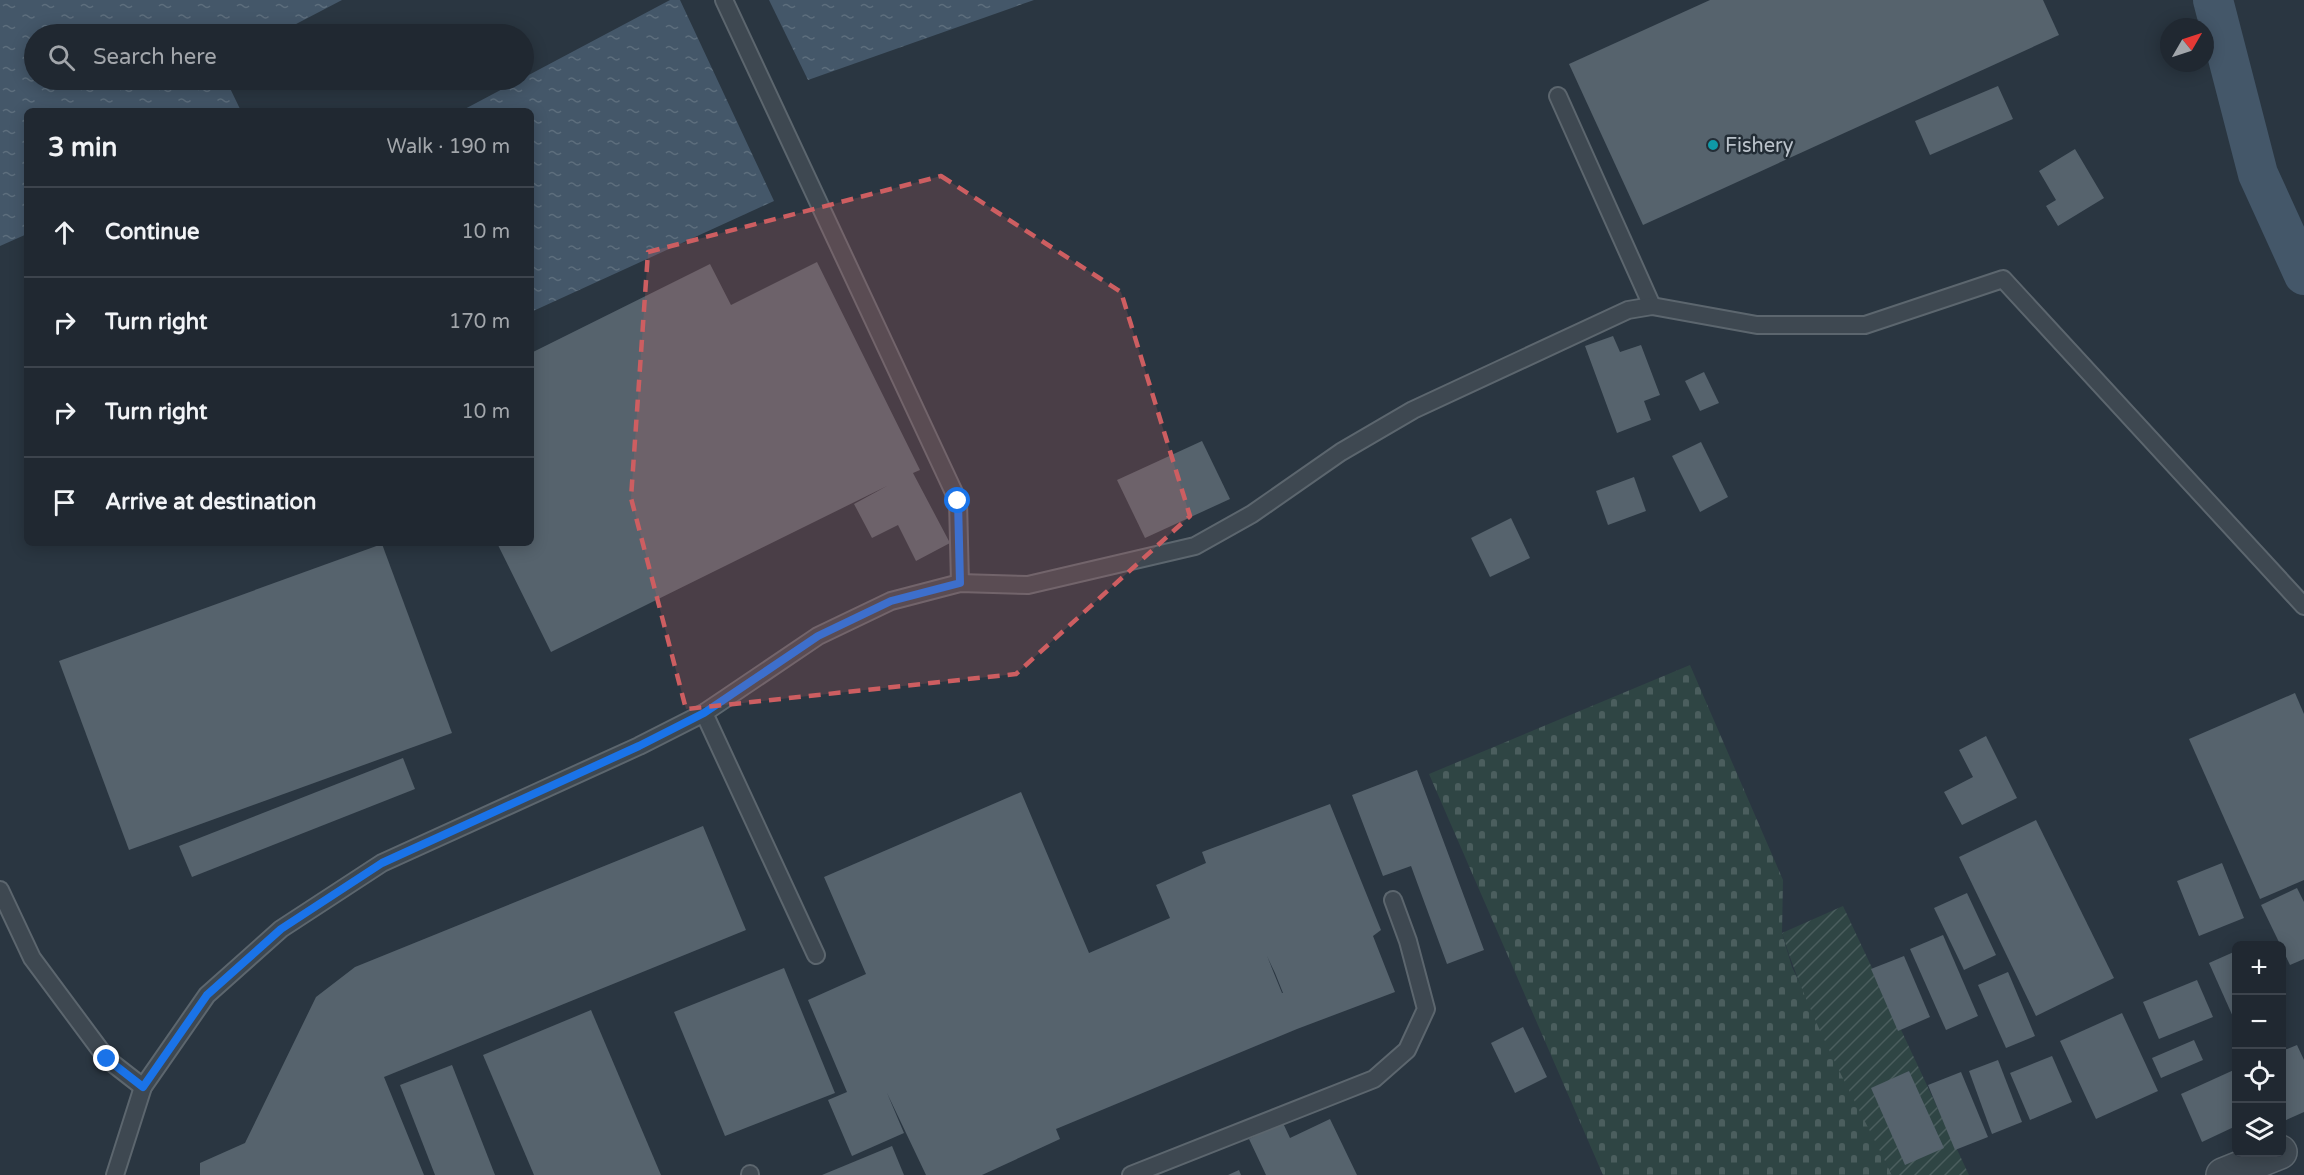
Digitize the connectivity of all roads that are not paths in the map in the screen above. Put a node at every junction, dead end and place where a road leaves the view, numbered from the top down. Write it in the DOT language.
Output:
graph roads {
  1 [pos="724,0"];
  2 [pos="1558,96"];
  3 [pos="1652,306"];
  4 [pos="960,583"];
  5 [pos="2304,606"];
  6 [pos="704,713"];
  7 [pos="0,890"];
  8 [pos="1394,900"];
  9 [pos="816,955"];
  10 [pos="143,1087"];
  11 [pos="2304,1143"];
  12 [pos="2286,1150"];
  13 [pos="2268,1157"];
  14 [pos="115,1175"];
  15 [pos="1131,1175"];
  16 [pos="2223,1175"];
  1 -- 4 [label="lane"];
  2 -- 3 [label="lane"];
  3 -- 4 [label="lane"];
  3 -- 5 [label="lane"];
  4 -- 6 [label="lane"];
  6 -- 9 [label="lane"];
  6 -- 10 [label="lane"];
  7 -- 10 [label="lane"];
  8 -- 15 [label="lane"];
  10 -- 14 [label="lane"];
  11 -- 12 [label="street"];
  13 -- 16 [label="street"];
}
